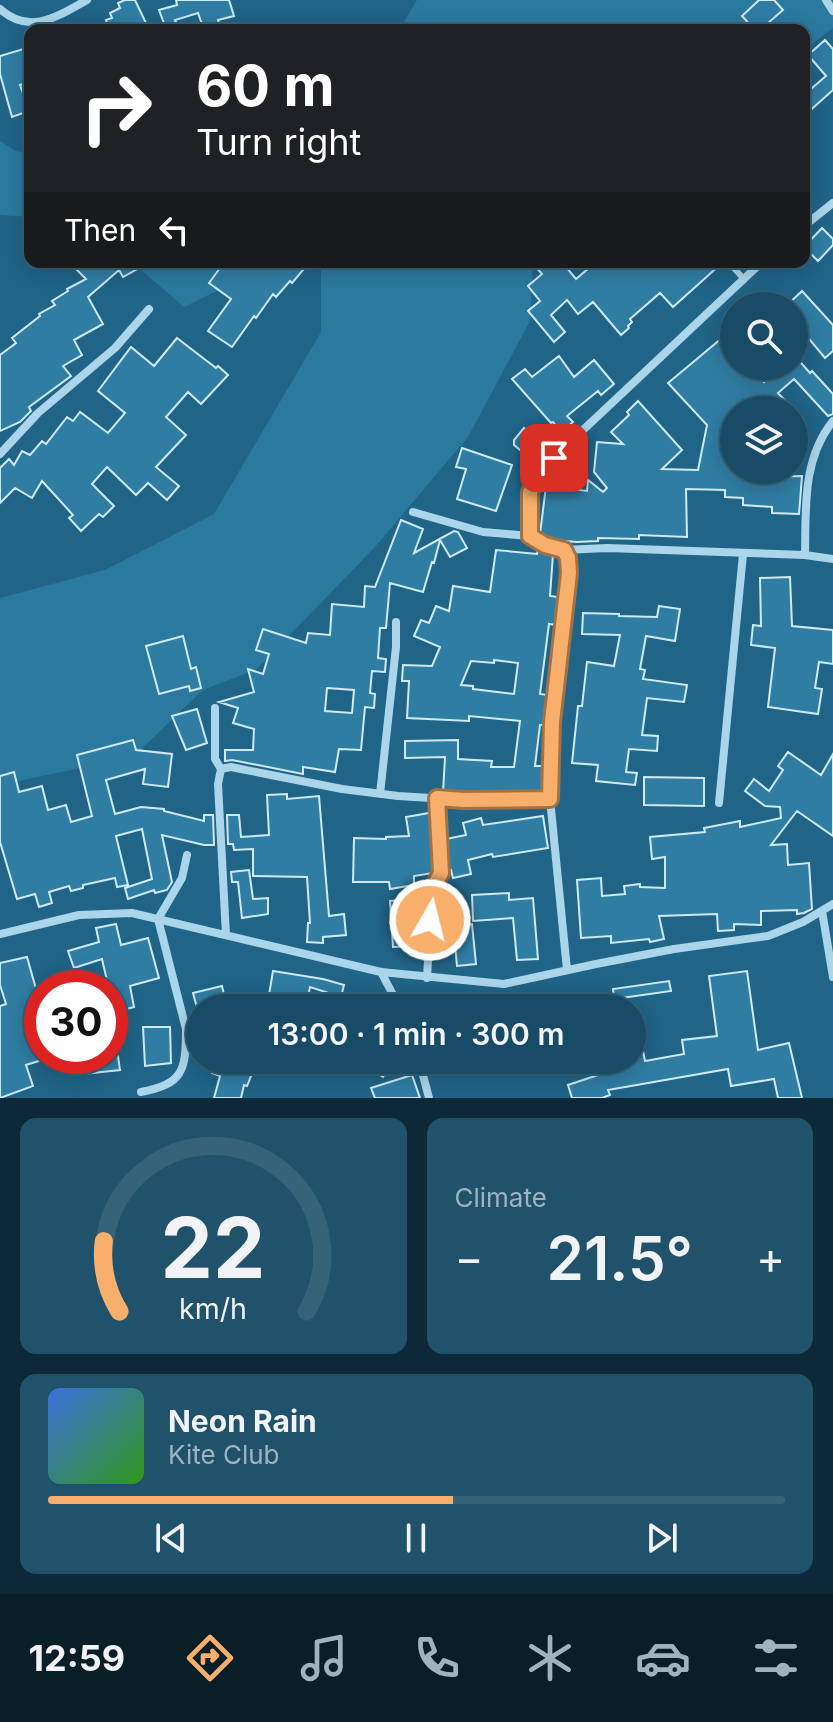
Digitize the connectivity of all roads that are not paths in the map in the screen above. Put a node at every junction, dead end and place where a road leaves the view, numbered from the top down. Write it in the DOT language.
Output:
graph roads {
  1 [pos="87,0"];
  2 [pos="826,0"];
  3 [pos="0,9"];
  4 [pos="833,11"];
  5 [pos="833,203"];
  6 [pos="810,221"];
  7 [pos="734,268"];
  8 [pos="756,268"];
  9 [pos="744,279"];
  10 [pos="149,309"];
  11 [pos="833,421"];
  12 [pos="0,454"];
  13 [pos="413,512"];
  14 [pos="530,536"];
  15 [pos="564,550"];
  16 [pos="743,554"];
  17 [pos="805,555"];
  18 [pos="833,559"];
  19 [pos="396,622"];
  20 [pos="215,708"];
  21 [pos="221,769"];
  22 [pos="380,794"];
  23 [pos="437,798"];
  24 [pos="550,799"];
  25 [pos="719,803"];
  26 [pos="187,855"];
  27 [pos="833,904"];
  28 [pos="822,911"];
  29 [pos="158,919"];
  30 [pos="0,933"];
  31 [pos="226,935"];
  32 [pos="567,970"];
  33 [pos="381,972"];
  34 [pos="833,977"];
  35 [pos="427,978"];
  36 [pos="393,994"];
  37 [pos="423,1074"];
  38 [pos="141,1092"];
  39 [pos="429,1098"];
  1 -- 3 [label="street"];
  2 -- 4 [label="street"];
  5 -- 6 [label="street"];
  7 -- 9 [label="lane"];
  8 -- 9 [label="street"];
  9 -- 14 [label="street"];
  10 -- 12 [label="street"];
  11 -- 17 [label="street"];
  13 -- 14 [label="street"];
  14 -- 15 [label="street"];
  15 -- 16 [label="street"];
  15 -- 24 [label="street"];
  16 -- 17 [label="street"];
  16 -- 25 [label="street"];
  17 -- 18 [label="street"];
  19 -- 22 [label="street"];
  20 -- 21 [label="street"];
  21 -- 22 [label="street"];
  21 -- 31 [label="street"];
  22 -- 23 [label="street"];
  23 -- 24 [label="street"];
  23 -- 35 [label="street"];
  24 -- 32 [label="street"];
  26 -- 29 [label="street"];
  27 -- 28 [label="street"];
  28 -- 32 [label="street"];
  28 -- 34 [label="street"];
  29 -- 30 [label="street"];
  29 -- 31 [label="street"];
  29 -- 38 [label="street"];
  31 -- 33 [label="street"];
  32 -- 35 [label="street"];
  33 -- 35 [label="street"];
  33 -- 36 [label="street"];
  37 -- 39 [label="street"];
}
